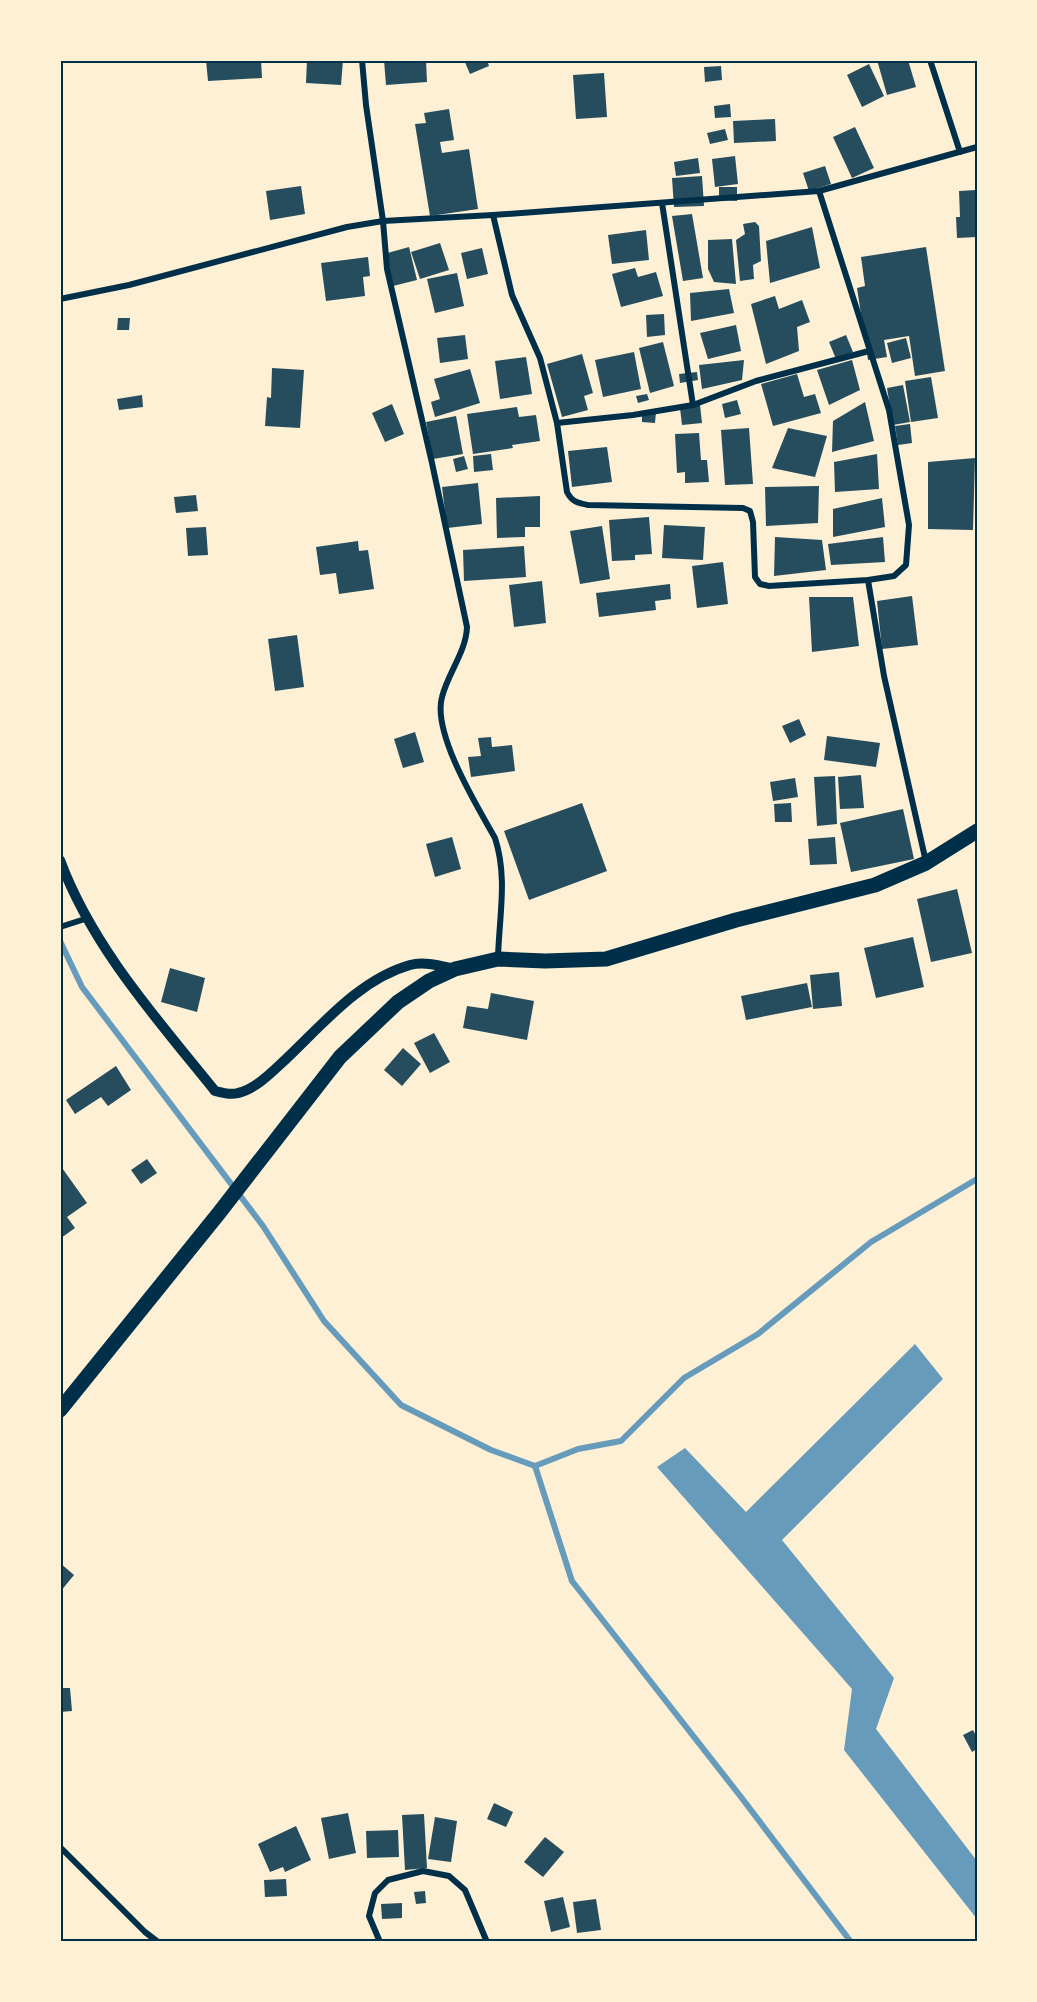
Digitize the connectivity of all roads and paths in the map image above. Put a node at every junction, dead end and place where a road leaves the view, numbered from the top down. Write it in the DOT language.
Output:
graph roads {
  1 [pos="362,60"];
  2 [pos="930,60"];
  3 [pos="977,147"];
  4 [pos="960,152"];
  5 [pos="819,191"];
  6 [pos="662,203"];
  7 [pos="492,216"];
  8 [pos="383,221"];
  9 [pos="60,298"];
  10 [pos="869,351"];
  11 [pos="693,405"];
  12 [pos="557,423"];
  13 [pos="868,580"];
  14 [pos="977,831"];
  15 [pos="60,860"];
  16 [pos="926,863"];
  17 [pos="88,918"];
  18 [pos="60,927"];
  19 [pos="498,959"];
  20 [pos="455,969"];
  21 [pos="60,1410"];
  22 [pos="60,1848"];
  23 [pos="159,1942"];
  24 [pos="380,1942"];
  25 [pos="487,1942"];
  1 -- 8 [label="street"];
  2 -- 4 [label="street"];
  3 -- 4 [label="street"];
  4 -- 5 [label="street"];
  5 -- 6 [label="street"];
  5 -- 10 [label="street"];
  6 -- 7 [label="street"];
  6 -- 11 [label="street"];
  7 -- 8 [label="street"];
  7 -- 12 [label="street"];
  8 -- 9 [label="street"];
  8 -- 19 [label="street"];
  10 -- 11 [label="street"];
  10 -- 13 [label="street"];
  11 -- 12 [label="street"];
  12 -- 13 [label="street"];
  13 -- 16 [label="street"];
  14 -- 16 [label="main road"];
  15 -- 17 [label="street"];
  16 -- 19 [label="main road"];
  17 -- 18 [label="street"];
  17 -- 20 [label="street"];
  19 -- 20 [label="main road"];
  20 -- 21 [label="main road"];
  22 -- 23 [label="street"];
  24 -- 25 [label="street"];
}
